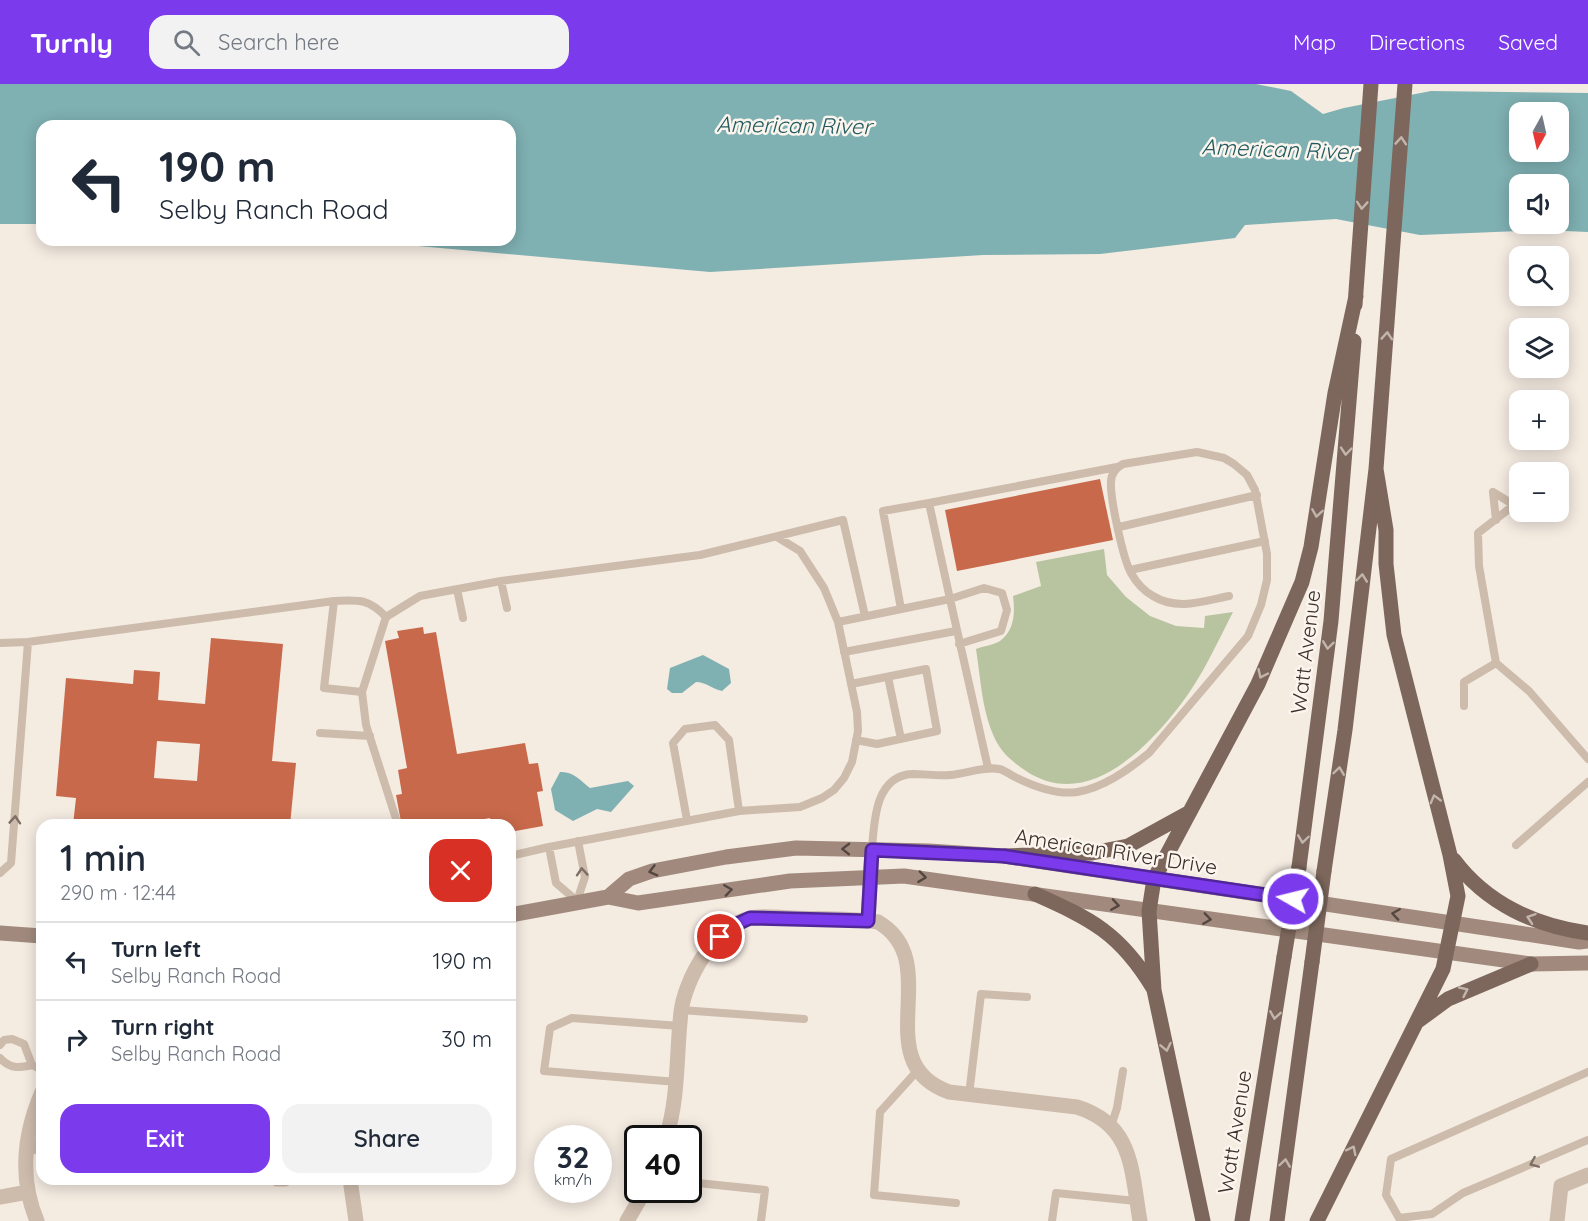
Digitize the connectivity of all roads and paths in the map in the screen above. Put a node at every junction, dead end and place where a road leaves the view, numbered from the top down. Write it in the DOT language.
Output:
graph roads {
  1 [pos="1371,84"];
  2 [pos="1405,84"];
  3 [pos="1356,296"];
  4 [pos="1118,467"];
  5 [pos="1376,469"];
  6 [pos="1257,495"];
  7 [pos="929,502"];
  8 [pos="1496,520"];
  9 [pos="1119,527"];
  10 [pos="777,537"];
  11 [pos="1265,541"];
  12 [pos="1130,570"];
  13 [pos="501,581"];
  14 [pos="457,590"];
  15 [pos="1230,596"];
  16 [pos="951,599"];
  17 [pos="334,601"];
  18 [pos="507,608"];
  19 [pos="901,609"];
  20 [pos="865,616"];
  21 [pos="386,617"];
  22 [pos="463,618"];
  23 [pos="838,622"];
  24 [pos="956,631"];
  25 [pos="28,642"];
  26 [pos="0,643"];
  27 [pos="959,644"];
  28 [pos="844,652"];
  29 [pos="1496,663"];
  30 [pos="888,676"];
  31 [pos="851,684"];
  32 [pos="362,692"];
  33 [pos="1464,706"];
  34 [pos="320,733"];
  35 [pos="370,736"];
  36 [pos="901,739"];
  37 [pos="856,740"];
  38 [pos="1588,759"];
  39 [pos="988,768"];
  40 [pos="1588,782"];
  41 [pos="739,811"];
  42 [pos="1190,812"];
  43 [pos="396,819"];
  44 [pos="687,820"];
  45 [pos="578,841"];
  46 [pos="1516,845"];
  47 [pos="549,847"];
  48 [pos="872,850"];
  49 [pos="516,855"];
  50 [pos="1450,855"];
  51 [pos="1004,856"];
  52 [pos="0,873"];
  53 [pos="870,876"];
  54 [pos="1154,879"];
  55 [pos="1035,894"];
  56 [pos="608,897"];
  57 [pos="577,901"];
  58 [pos="1149,911"];
  59 [pos="516,914"];
  60 [pos="868,921"];
  61 [pos="1454,923"];
  62 [pos="0,933"];
  63 [pos="1588,933"];
  64 [pos="36,936"];
  65 [pos="1588,941"];
  66 [pos="1445,952"];
  67 [pos="1588,963"];
  68 [pos="1531,964"];
  69 [pos="1154,990"];
  70 [pos="1027,997"];
  71 [pos="681,1010"];
  72 [pos="804,1019"];
  73 [pos="1416,1023"];
  74 [pos="680,1026"];
  75 [pos="0,1045"];
  76 [pos="0,1058"];
  77 [pos="32,1065"];
  78 [pos="36,1067"];
  79 [pos="918,1070"];
  80 [pos="1123,1071"];
  81 [pos="1588,1072"];
  82 [pos="677,1082"];
  83 [pos="969,1095"];
  84 [pos="36,1107"];
  85 [pos="669,1125"];
  86 [pos="1111,1126"];
  87 [pos="1588,1140"];
  88 [pos="34,1146"];
  89 [pos="1588,1174"];
  90 [pos="702,1183"];
  91 [pos="351,1185"];
  92 [pos="28,1192"];
  93 [pos="0,1197"];
  94 [pos="1136,1201"];
  95 [pos="637,1203"];
  96 [pos="956,1203"];
  97 [pos="37,1221"];
  98 [pos="356,1221"];
  99 [pos="627,1221"];
  100 [pos="761,1221"];
  101 [pos="1052,1221"];
  102 [pos="1140,1221"];
  103 [pos="1203,1221"];
  104 [pos="1242,1221"];
  105 [pos="1277,1221"];
  106 [pos="1317,1221"];
  107 [pos="1557,1221"];
  1 -- 3 [label="main road, Watt Avenue, one-way"];
  5 -- 2 [label="main road, one-way"];
  3 -- 42 [label="main road, one-way"];
  3 -- 104 [label="main road, Watt Avenue, one-way, bridge"];
  4 -- 6 [label="lane"];
  4 -- 7 [label="lane"];
  4 -- 9 [label="lane"];
  50 -- 5 [label="main road, one-way"];
  105 -- 5 [label="main road, one-way, bridge"];
  6 -- 9 [label="lane"];
  6 -- 11 [label="lane"];
  7 -- 16 [label="lane"];
  7 -- 19 [label="lane"];
  8 -- 29 [label="lane"];
  9 -- 12 [label="lane"];
  10 -- 13 [label="lane"];
  10 -- 20 [label="lane"];
  10 -- 23 [label="lane"];
  11 -- 12 [label="lane"];
  11 -- 39 [label="lane"];
  12 -- 15 [label="lane"];
  13 -- 14 [label="lane"];
  13 -- 18 [label="lane"];
  14 -- 21 [label="lane"];
  14 -- 22 [label="lane"];
  16 -- 19 [label="lane"];
  16 -- 24 [label="lane"];
  16 -- 27 [label="lane"];
  17 -- 21 [label="lane"];
  17 -- 25 [label="lane"];
  17 -- 32 [label="lane"];
  19 -- 20 [label="lane"];
  20 -- 23 [label="lane"];
  21 -- 32 [label="lane"];
  23 -- 28 [label="lane"];
  24 -- 27 [label="lane"];
  24 -- 28 [label="lane"];
  25 -- 26 [label="lane"];
  52 -- 25 [label="lane, one-way"];
  27 -- 39 [label="lane"];
  28 -- 31 [label="lane"];
  29 -- 33 [label="lane"];
  29 -- 38 [label="lane"];
  30 -- 31 [label="lane"];
  30 -- 36 [label="lane"];
  30 -- 36 [label="lane"];
  31 -- 37 [label="lane"];
  32 -- 35 [label="lane"];
  34 -- 35 [label="lane"];
  35 -- 43 [label="lane"];
  36 -- 37 [label="lane"];
  37 -- 41 [label="lane"];
  39 -- 48 [label="lane"];
  40 -- 46 [label="lane"];
  41 -- 44 [label="lane"];
  41 -- 44 [label="lane"];
  42 -- 51 [label="main road"];
  42 -- 54 [label="main road"];
  44 -- 45 [label="lane"];
  45 -- 47 [label="lane"];
  57 -- 45 [label="lane, one-way"];
  47 -- 49 [label="lane"];
  47 -- 57 [label="lane"];
  48 -- 51 [label="street, American River Drive"];
  48 -- 53 [label="street"];
  48 -- 56 [label="street, American River Drive, one-way"];
  50 -- 61 [label="main road"];
  63 -- 50 [label="main road, one-way"];
  51 -- 54 [label="street, American River Drive"];
  53 -- 55 [label="street, one-way"];
  56 -- 53 [label="street, one-way"];
  53 -- 60 [label="street"];
  54 -- 58 [label="main road"];
  61 -- 54 [label="street, American River Drive, one-way"];
  55 -- 58 [label="street, one-way"];
  55 -- 69 [label="main road"];
  56 -- 57 [label="street"];
  57 -- 59 [label="street"];
  58 -- 66 [label="street, one-way"];
  58 -- 69 [label="main road"];
  60 -- 71 [label="street"];
  60 -- 79 [label="street"];
  61 -- 65 [label="street, American River Drive"];
  61 -- 66 [label="main road"];
  62 -- 64 [label="street"];
  66 -- 68 [label="street"];
  66 -- 73 [label="main road"];
  67 -- 68 [label="street"];
  73 -- 68 [label="main road, one-way"];
  69 -- 103 [label="main road, one-way"];
  70 -- 83 [label="lane"];
  71 -- 72 [label="lane"];
  71 -- 74 [label="street"];
  106 -- 73 [label="main road, one-way"];
  74 -- 82 [label="street"];
  74 -- 82 [label="lane"];
  75 -- 77 [label="lane"];
  76 -- 77 [label="lane"];
  77 -- 78 [label="lane"];
  79 -- 83 [label="street"];
  79 -- 96 [label="lane"];
  80 -- 86 [label="lane"];
  87 -- 81 [label="lane, one-way"];
  82 -- 85 [label="street"];
  83 -- 86 [label="street"];
  84 -- 88 [label="street"];
  86 -- 94 [label="street"];
  88 -- 92 [label="street"];
  89 -- 107 [label="street"];
  90 -- 100 [label="lane"];
  91 -- 98 [label="street"];
  92 -- 93 [label="street"];
  92 -- 97 [label="street"];
  94 -- 101 [label="lane"];
  94 -- 102 [label="street"];
  95 -- 99 [label="street"];
}
